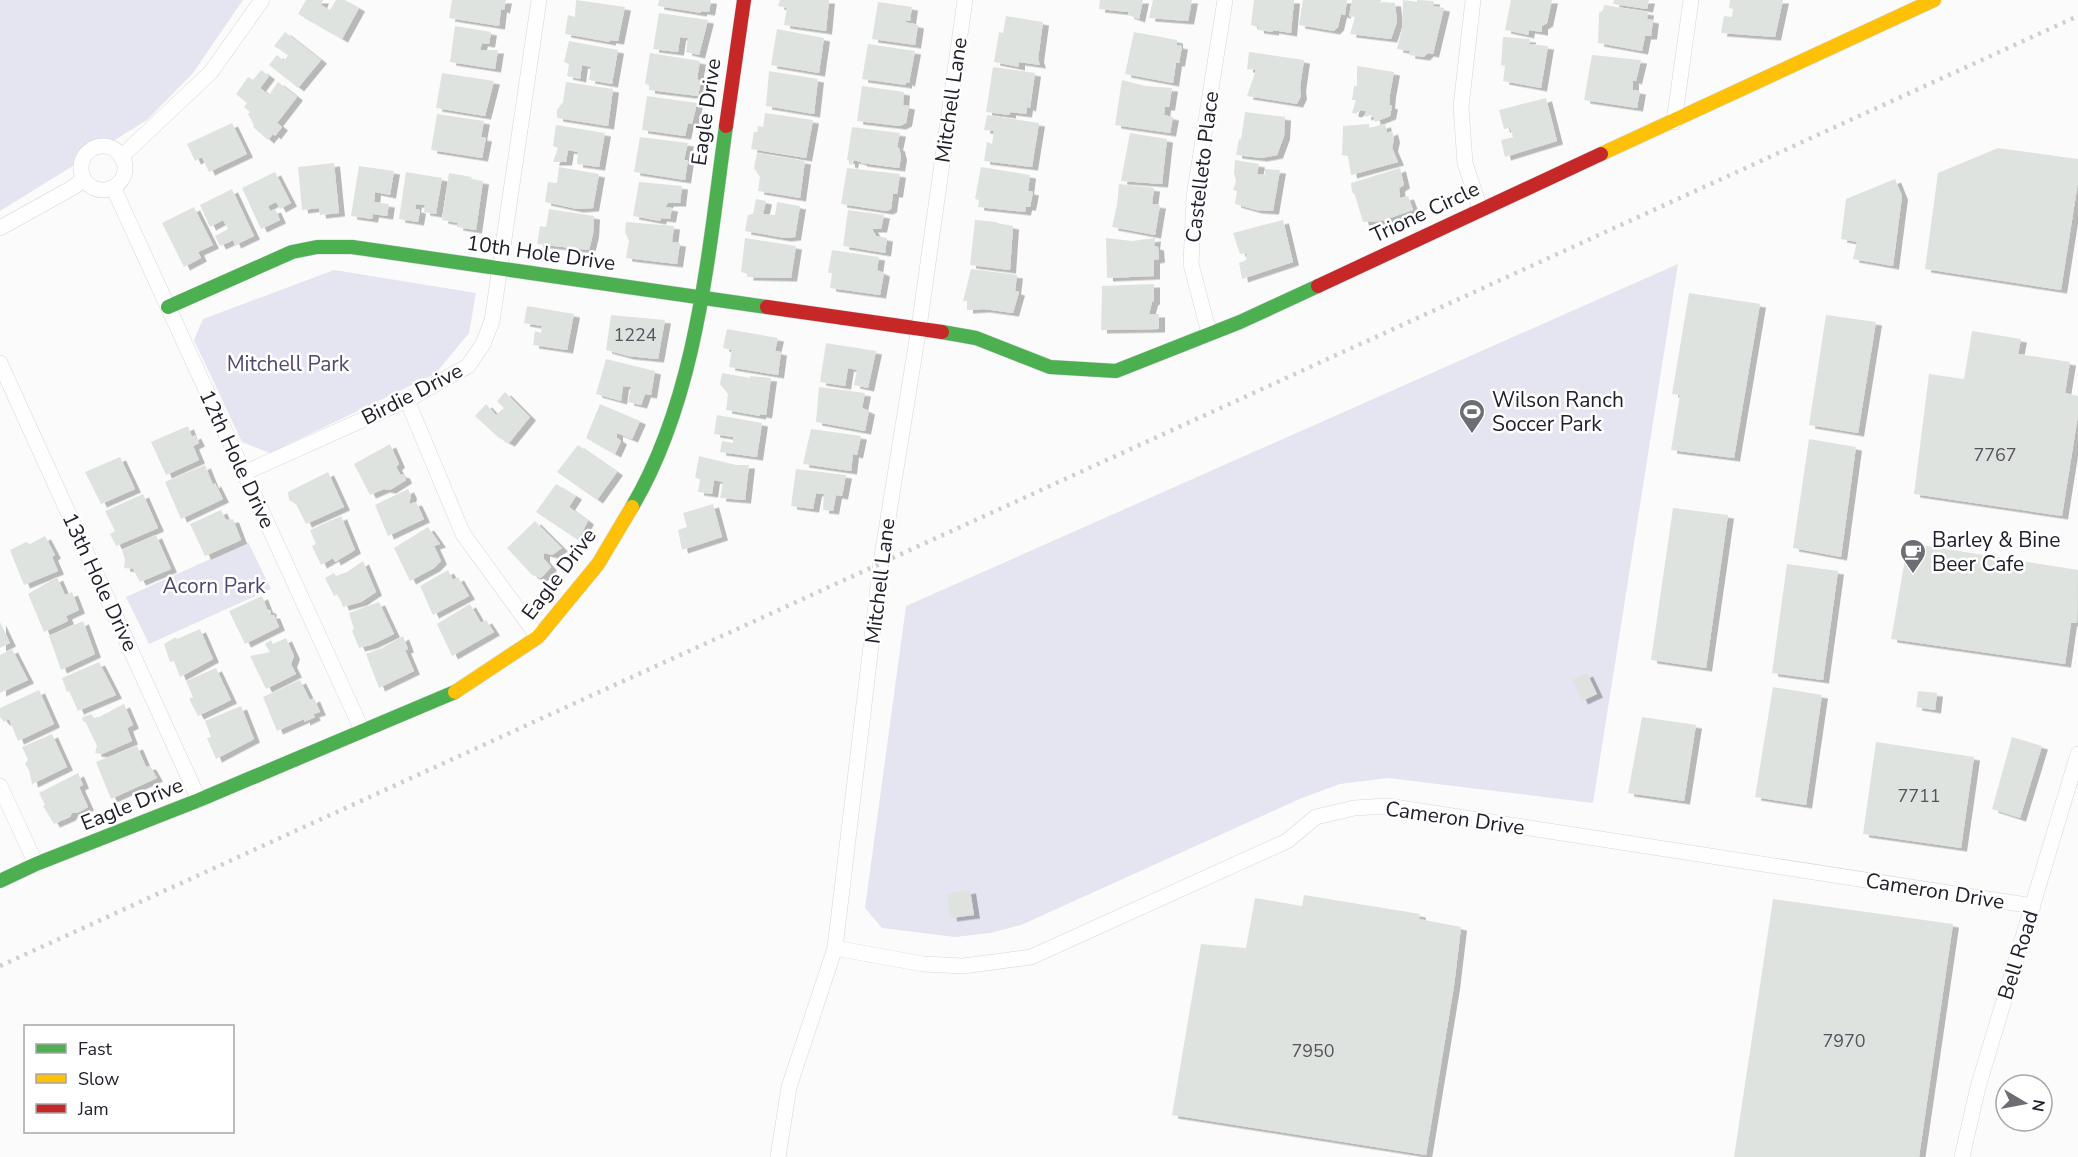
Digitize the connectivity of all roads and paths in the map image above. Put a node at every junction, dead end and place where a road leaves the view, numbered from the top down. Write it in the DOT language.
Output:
graph roads {
  1 [pos="262,0"];
  2 [pos="538,0"];
  3 [pos="744,0"];
  4 [pos="965,0"];
  5 [pos="1225,0"];
  6 [pos="1473,0"];
  7 [pos="1691,0"];
  8 [pos="1934,0"];
  9 [pos="1907,6"];
  10 [pos="1674,122"];
  11 [pos="121,157"];
  12 [pos="84,179"];
  13 [pos="113,187"];
  14 [pos="1480,209"];
  15 [pos="0,228"];
  16 [pos="499,268"];
  17 [pos="701,298"];
  18 [pos="168,307"];
  19 [pos="919,327"];
  20 [pos="1209,333"];
  21 [pos="0,363"];
  22 [pos="407,400"];
  23 [pos="244,473"];
  24 [pos="538,637"];
  25 [pos="362,730"];
  26 [pos="2078,754"];
  27 [pos="0,786"];
  28 [pos="199,800"];
  29 [pos="36,864"];
  30 [pos="0,881"];
  31 [pos="2033,906"];
  32 [pos="835,948"];
  33 [pos="778,1157"];
  34 [pos="1962,1157"];
  1 -- 11 [label="street"];
  2 -- 16 [label="street, Birdie Drive"];
  3 -- 17 [label="street, Eagle Drive"];
  4 -- 19 [label="street, Mitchell Lane"];
  5 -- 20 [label="street, Castelleto Place"];
  6 -- 14 [label="street"];
  7 -- 10 [label="street"];
  8 -- 9 [label="street, Trione Circle"];
  9 -- 10 [label="street, Trione Circle"];
  10 -- 14 [label="street, Trione Circle"];
  11 -- 12 [label="street"];
  11 -- 13 [label="street"];
  12 -- 13 [label="street"];
  12 -- 15 [label="street"];
  13 -- 18 [label="street, 12th Hole Drive"];
  14 -- 20 [label="street, Trione Circle"];
  16 -- 17 [label="street, 10th Hole Drive"];
  16 -- 18 [label="street, 10th Hole Drive"];
  16 -- 22 [label="street, Birdie Drive"];
  17 -- 19 [label="street, 10th Hole Drive"];
  17 -- 24 [label="street, Eagle Drive"];
  18 -- 23 [label="street, 12th Hole Drive"];
  19 -- 20 [label="street, Trione Circle"];
  19 -- 32 [label="street, Mitchell Lane"];
  21 -- 28 [label="street, 13th Hole Drive"];
  22 -- 23 [label="street, Birdie Drive"];
  22 -- 24 [label="street"];
  23 -- 25 [label="street, 12th Hole Drive"];
  24 -- 25 [label="street, Eagle Drive"];
  25 -- 28 [label="street, Eagle Drive"];
  26 -- 31 [label="street, Bell Road"];
  27 -- 29 [label="street"];
  28 -- 29 [label="street, Eagle Drive"];
  29 -- 30 [label="street, Eagle Drive"];
  31 -- 32 [label="street, Cameron Drive"];
  31 -- 34 [label="street, Bell Road"];
  32 -- 33 [label="street, Mitchell Lane"];
}
